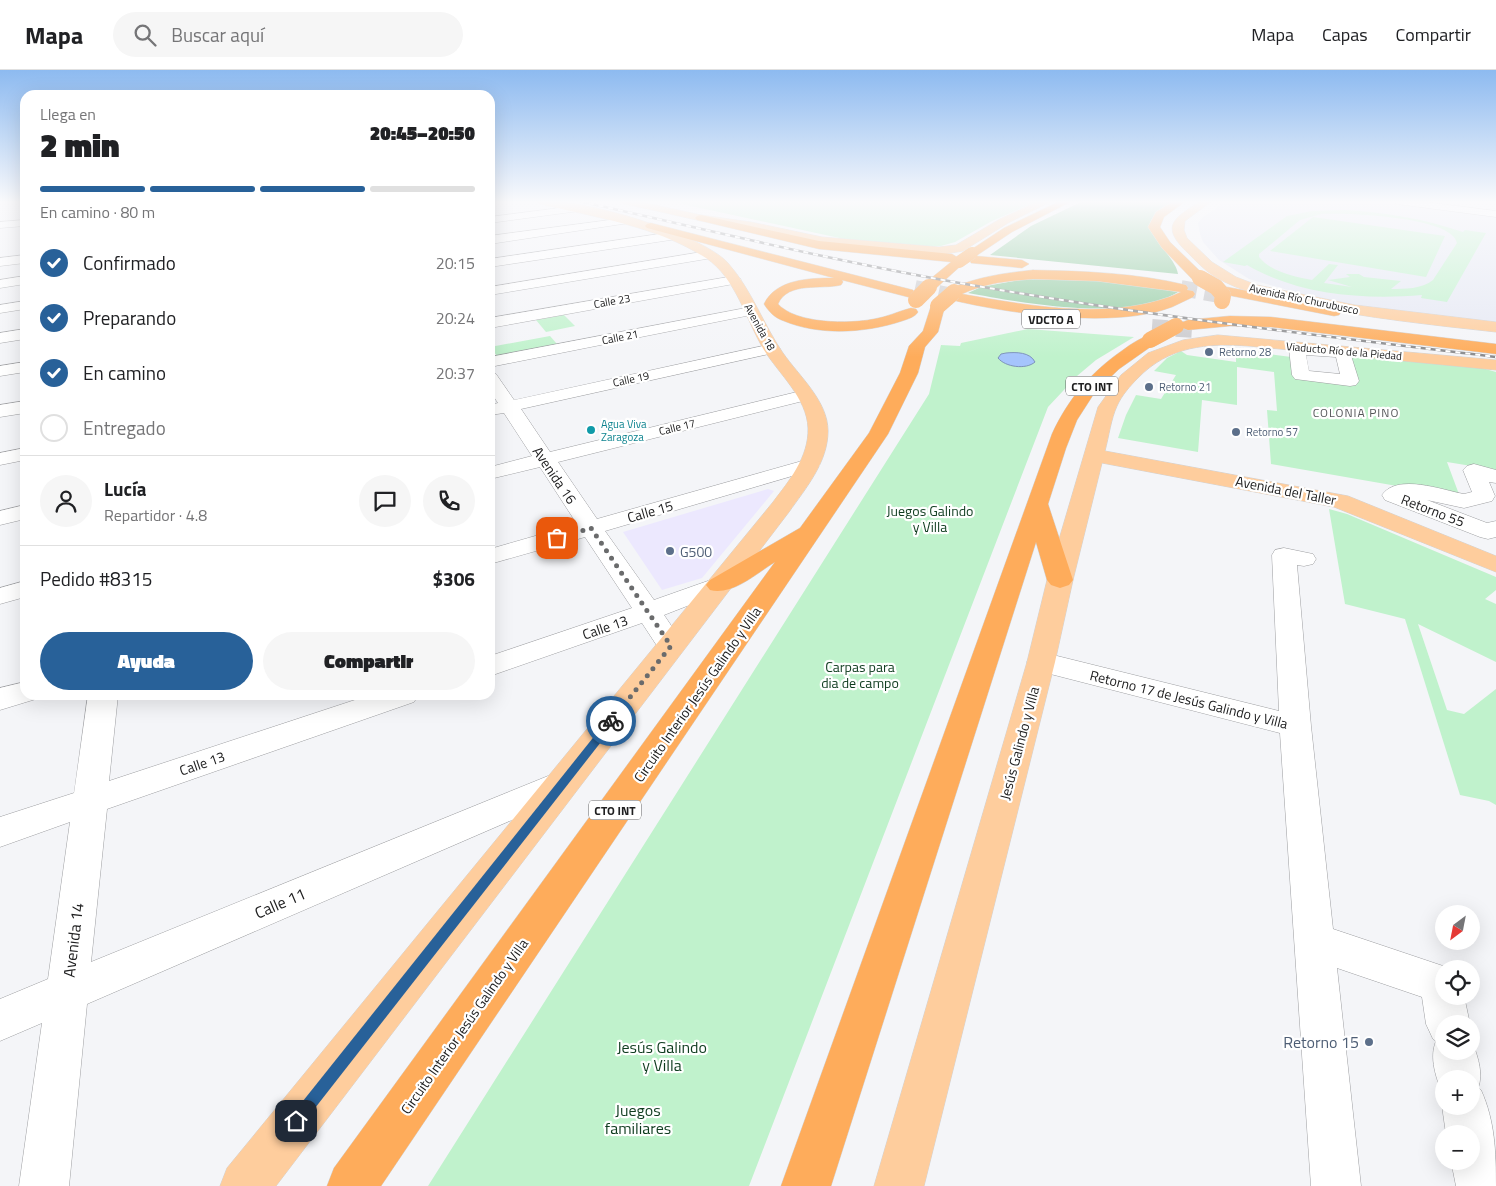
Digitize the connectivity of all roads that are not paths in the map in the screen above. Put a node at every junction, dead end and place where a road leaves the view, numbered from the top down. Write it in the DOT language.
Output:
graph roads {
  1 [pos="557,253"];
  2 [pos="704,253"];
  3 [pos="755,253"];
  4 [pos="770,253"];
  5 [pos="921,253"];
  6 [pos="956,253"];
  7 [pos="979,253"];
  8 [pos="1174,253"];
  9 [pos="1195,253"];
  10 [pos="708,255"];
  11 [pos="953,257"];
  12 [pos="974,257"];
  13 [pos="20,260"];
  14 [pos="0,262"];
  15 [pos="495,262"];
  16 [pos="1198,277"];
  17 [pos="734,280"];
  18 [pos="20,281"];
  19 [pos="0,284"];
  20 [pos="874,285"];
  21 [pos="1184,289"];
  22 [pos="495,290"];
  23 [pos="916,296"];
  24 [pos="1222,297"];
  25 [pos="950,299"];
  26 [pos="20,306"];
  27 [pos="1196,308"];
  28 [pos="0,309"];
  29 [pos="751,311"];
  30 [pos="495,322"];
  31 [pos="1496,327"];
  32 [pos="1145,330"];
  33 [pos="1188,331"];
  34 [pos="1496,334"];
  35 [pos="20,335"];
  36 [pos="1460,335"];
  37 [pos="0,338"];
  38 [pos="1496,339"];
  39 [pos="917,346"];
  40 [pos="772,348"];
  41 [pos="1496,349"];
  42 [pos="495,361"];
  43 [pos="1496,362"];
  44 [pos="20,368"];
  45 [pos="0,371"];
  46 [pos="495,393"];
  47 [pos="805,395"];
  48 [pos="20,407"];
  49 [pos="500,408"];
  50 [pos="0,411"];
  51 [pos="1097,448"];
  52 [pos="20,455"];
  53 [pos="0,459"];
  54 [pos="545,460"];
  55 [pos="809,465"];
  56 [pos="495,473"];
  57 [pos="1496,477"];
  58 [pos="1037,504"];
  59 [pos="20,513"];
  60 [pos="0,518"];
  61 [pos="591,528"];
  62 [pos="1496,528"];
  63 [pos="812,530"];
  64 [pos="1496,546"];
  65 [pos="495,556"];
  66 [pos="1304,559"];
  67 [pos="1496,565"];
  68 [pos="1060,580"];
  69 [pos="719,585"];
  70 [pos="20,590"];
  71 [pos="0,596"];
  72 [pos="648,612"];
  73 [pos="671,646"];
  74 [pos="1041,662"];
  75 [pos="495,664"];
  76 [pos="20,693"];
  77 [pos="0,699"];
  78 [pos="102,700"];
  79 [pos="388,700"];
  80 [pos="1295,726"];
  81 [pos="560,785"];
  82 [pos="90,801"];
  83 [pos="0,832"];
  84 [pos="1316,942"];
  85 [pos="67,993"];
  86 [pos="1446,1015"];
  87 [pos="0,1020"];
  88 [pos="1478,1170"];
  89 [pos="243,1180"];
  90 [pos="910,1182"];
  91 [pos="44,1186"];
  92 [pos="352,1186"];
  93 [pos="806,1186"];
  94 [pos="1336,1186"];
  95 [pos="1481,1186"];
  1 -- 15 [label="street"];
  2 -- 10 [label="main road, Avenida 18"];
  3 -- 20 [label="highway"];
  4 -- 23 [label="highway"];
  5 -- 11 [label="main road"];
  6 -- 11 [label="main road"];
  7 -- 12 [label="highway"];
  8 -- 16 [label="highway"];
  9 -- 31 [label="main road, Avenida Río Churubusco"];
  10 -- 17 [label="main road, Avenida 18"];
  10 -- 22 [label="street"];
  11 -- 12 [label="highway, bridge"];
  11 -- 23 [label="highway"];
  12 -- 21 [label="highway"];
  13 -- 14 [label="street"];
  16 -- 21 [label="highway"];
  16 -- 24 [label="highway, bridge"];
  17 -- 29 [label="main road, Avenida 18"];
  17 -- 30 [label="street, Calle 23"];
  18 -- 19 [label="street"];
  20 -- 23 [label="highway"];
  20 -- 23 [label="highway"];
  21 -- 25 [label="highway"];
  21 -- 25 [label="highway"];
  23 -- 39 [label="highway"];
  24 -- 33 [label="highway, CTO INT"];
  24 -- 36 [label="highway"];
  25 -- 32 [label="highway, VDCTO A"];
  25 -- 39 [label="highway"];
  26 -- 28 [label="street"];
  27 -- 33 [label="highway, CTO INT"];
  29 -- 40 [label="main road, Avenida 18"];
  29 -- 42 [label="street, Calle 21"];
  32 -- 33 [label="highway, CTO INT, bridge"];
  32 -- 58 [label="highway, CTO INT"];
  33 -- 41 [label="highway"];
  33 -- 43 [label="highway, Viaducto Río de la Piedad"];
  33 -- 43 [label="main road, Viaducto Río de la Piedad"];
  33 -- 51 [label="main road, Jesús Galindo y Villa / CTO INT"];
  34 -- 36 [label="highway"];
  35 -- 37 [label="street"];
  36 -- 38 [label="highway"];
  39 -- 63 [label="highway, Circuito Interior Jesús Galindo y Villa / CTO INT"];
  40 -- 47 [label="main road, Avenida 18"];
  40 -- 49 [label="street, Calle 19"];
  44 -- 45 [label="street"];
  46 -- 49 [label="street, Avenida 16"];
  47 -- 54 [label="street, Calle 17"];
  47 -- 55 [label="main road, Avenida 18"];
  48 -- 50 [label="street"];
  49 -- 54 [label="street, Avenida 16"];
  51 -- 64 [label="main road, Avenida del Taller"];
  51 -- 67 [label="main road, Avenida del Taller"];
  51 -- 68 [label="main road, Jesús Galindo y Villa / CTO INT"];
  52 -- 53 [label="street"];
  54 -- 56 [label="street, Calle 17"];
  54 -- 61 [label="street, Avenida 16"];
  55 -- 61 [label="street, Calle 15"];
  55 -- 69 [label="main road"];
  57 -- 62 [label="street, Retorno 55"];
  58 -- 68 [label="highway"];
  58 -- 93 [label="highway, CTO INT"];
  59 -- 60 [label="street"];
  61 -- 65 [label="street, Calle 15"];
  61 -- 72 [label="street, Avenida 16"];
  63 -- 69 [label="highway"];
  63 -- 92 [label="highway, Circuito Interior Jesús Galindo y Villa / CTO INT"];
  66 -- 80 [label="street, Retorno 17 de Jesús Galindo y Villa"];
  68 -- 74 [label="main road, Jesús Galindo y Villa / CTO INT"];
  69 -- 72 [label="street, Calle 13"];
  69 -- 73 [label="main road"];
  70 -- 71 [label="street"];
  72 -- 73 [label="street, Avenida 16"];
  72 -- 75 [label="street, Calle 13"];
  73 -- 81 [label="main road"];
  74 -- 80 [label="street, Retorno 17 de Jesús Galindo y Villa"];
  74 -- 90 [label="main road, Jesús Galindo y Villa / CTO INT"];
  76 -- 77 [label="street"];
  78 -- 82 [label="street, Avenida 14"];
  79 -- 82 [label="street, Calle 13"];
  80 -- 84 [label="street"];
  81 -- 85 [label="street, Calle 11"];
  81 -- 89 [label="main road"];
  82 -- 83 [label="street, Calle 13"];
  82 -- 85 [label="street, Avenida 14"];
  84 -- 86 [label="street"];
  84 -- 94 [label="street"];
  85 -- 87 [label="street, Calle 11"];
  85 -- 91 [label="street, Avenida 14"];
  88 -- 95 [label="street"];
}
